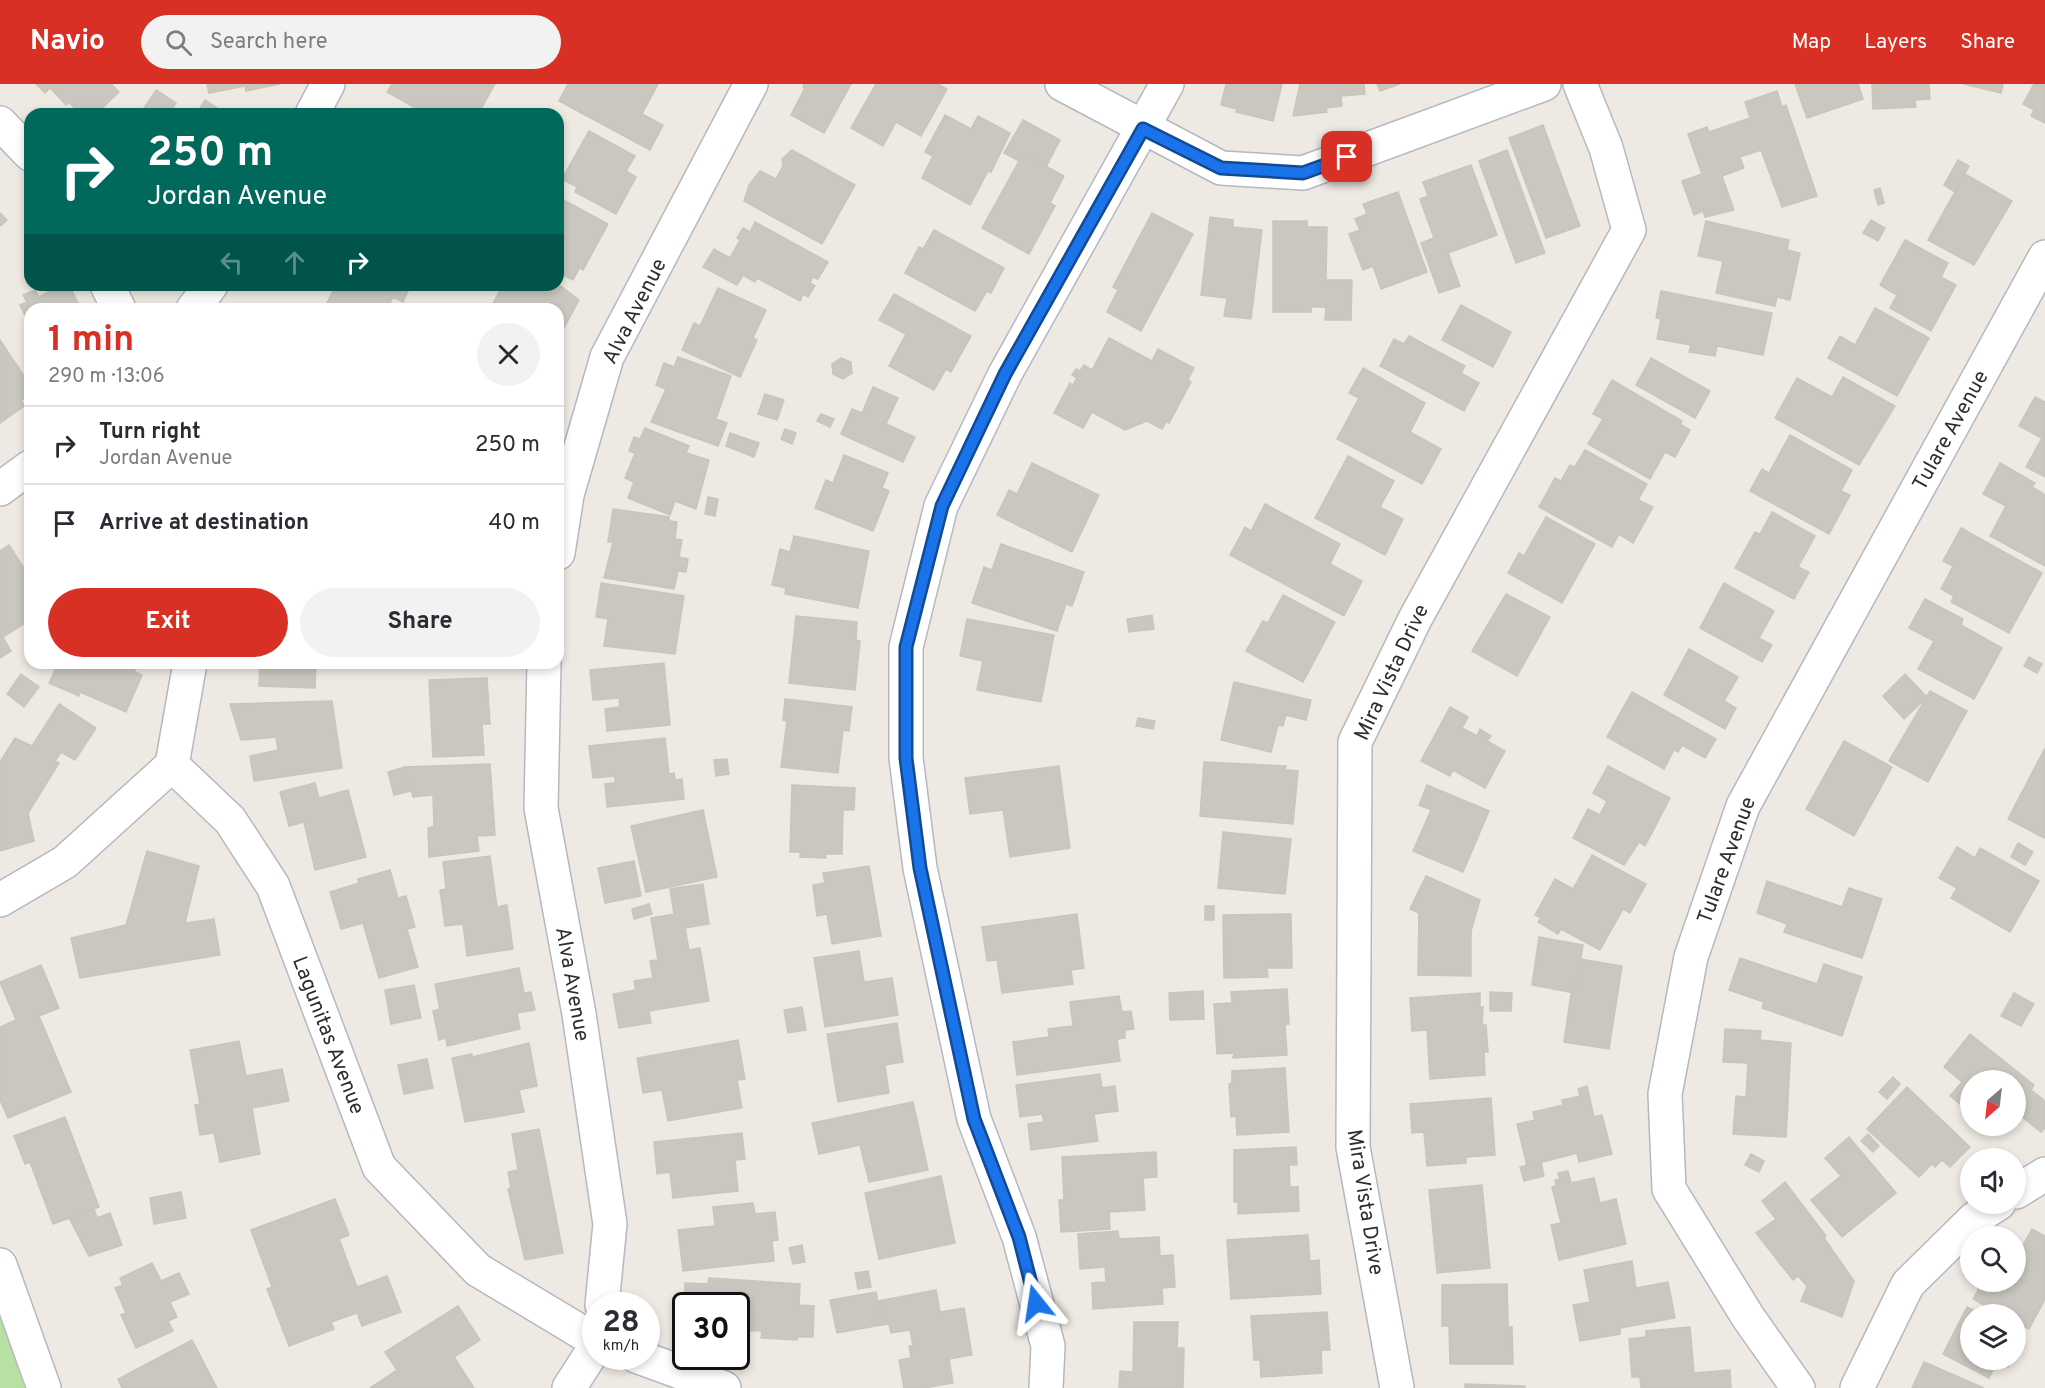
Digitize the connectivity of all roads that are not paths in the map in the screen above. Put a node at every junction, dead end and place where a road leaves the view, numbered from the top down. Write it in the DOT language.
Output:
graph roads {
  1 [pos="328,84"];
  2 [pos="751,84"];
  3 [pos="1062,84"];
  4 [pos="1167,84"];
  5 [pos="1544,84"];
  6 [pos="1580,84"];
  7 [pos="315,108"];
  8 [pos="0,123"];
  9 [pos="1143,129"];
  10 [pos="24,148"];
  11 [pos="2045,257"];
  12 [pos="24,471"];
  13 [pos="0,489"];
  14 [pos="564,514"];
  15 [pos="189,669"];
  16 [pos="544,669"];
  17 [pos="172,765"];
  18 [pos="0,900"];
  19 [pos="2045,1174"];
  20 [pos="2026,1186"];
  21 [pos="1982,1214"];
  22 [pos="0,1265"];
  23 [pos="603,1292"];
  24 [pos="582,1333"];
  25 [pos="660,1365"];
  26 [pos="582,1368"];
  27 [pos="44,1388"];
  28 [pos="569,1388"];
  29 [pos="724,1388"];
  30 [pos="1046,1388"];
  31 [pos="1397,1388"];
  32 [pos="1798,1388"];
  33 [pos="1857,1388"];
  1 -- 7 [label="street"];
  2 -- 14 [label="street, Alva Avenue"];
  3 -- 9 [label="street"];
  4 -- 9 [label="street"];
  5 -- 9 [label="street"];
  6 -- 31 [label="street, Mira Vista Drive"];
  8 -- 10 [label="street"];
  9 -- 30 [label="street"];
  11 -- 32 [label="street, Tulare Avenue"];
  12 -- 13 [label="street"];
  15 -- 17 [label="street"];
  16 -- 23 [label="street, Alva Avenue"];
  17 -- 18 [label="street"];
  17 -- 24 [label="street, Lagunitas Avenue"];
  19 -- 20 [label="street"];
  21 -- 33 [label="street"];
  22 -- 27 [label="street"];
  25 -- 29 [label="street"];
  26 -- 28 [label="street"];
}
